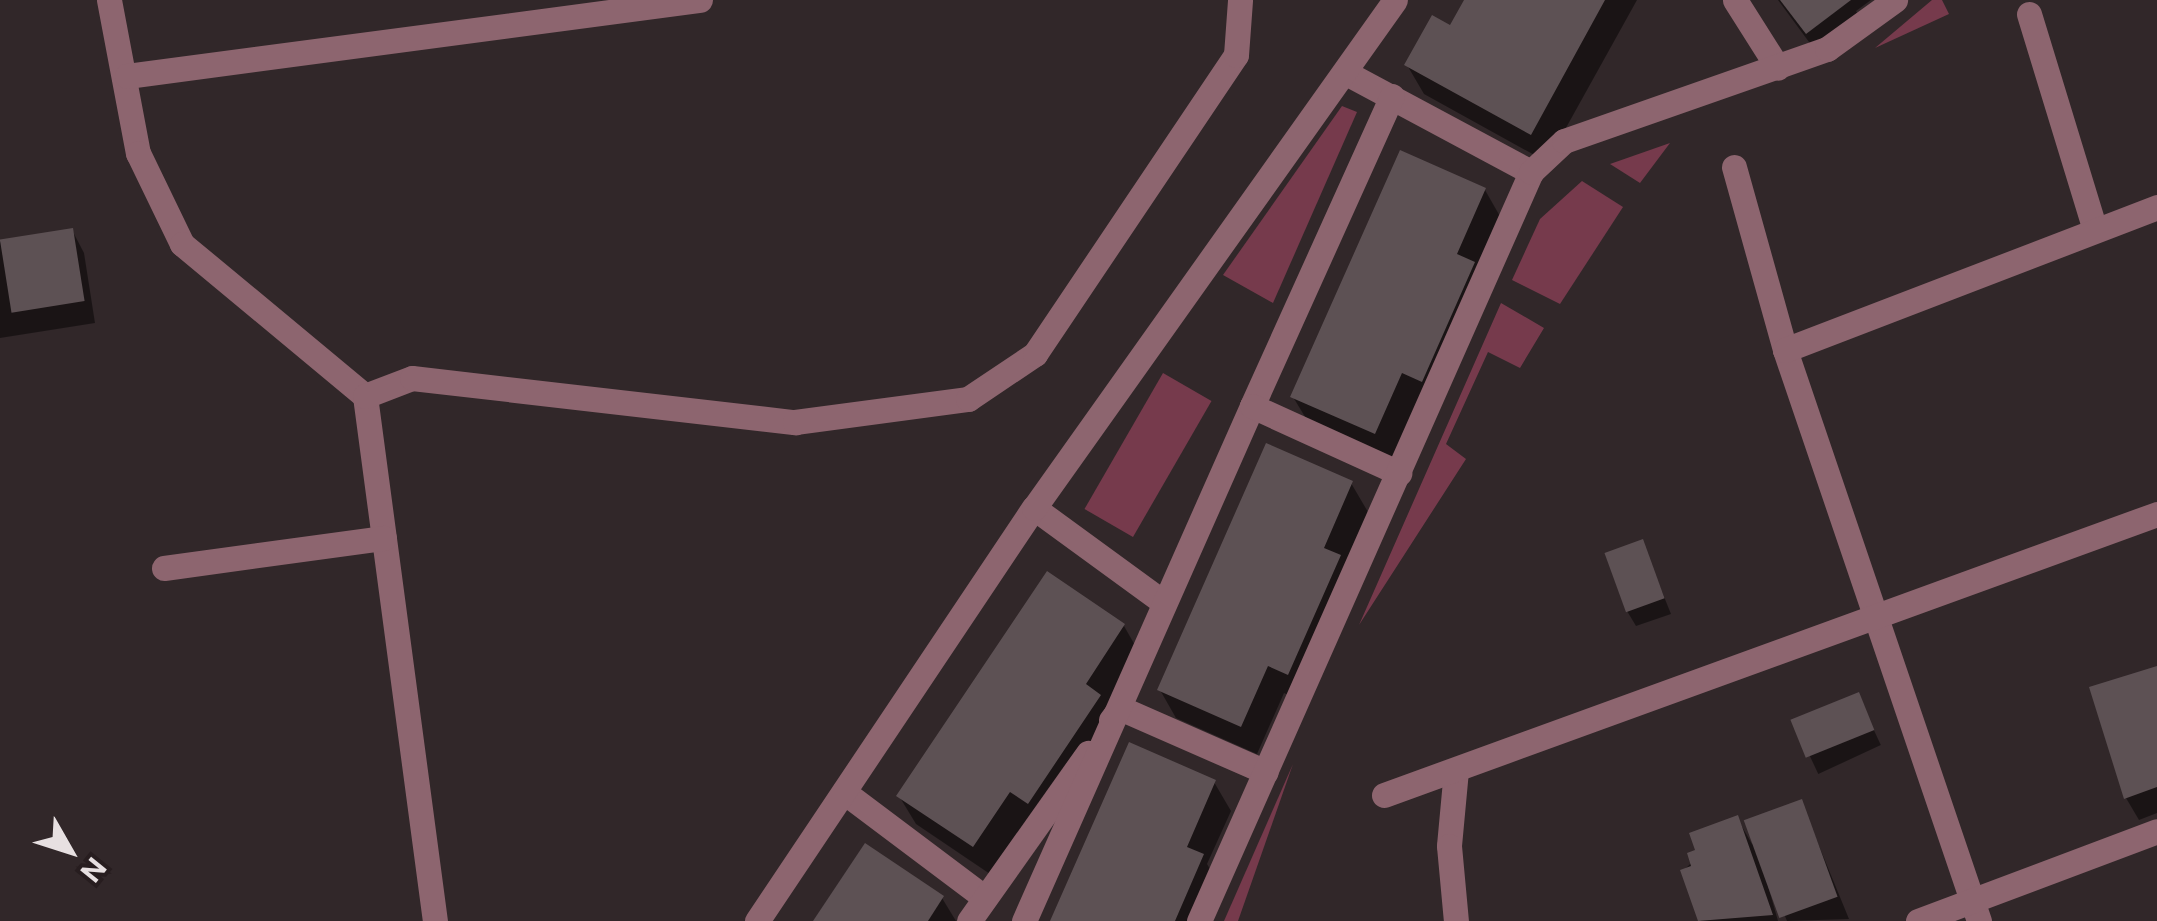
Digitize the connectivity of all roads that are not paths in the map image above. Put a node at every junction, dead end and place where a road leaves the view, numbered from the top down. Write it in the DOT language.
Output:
graph roads {
  1 [pos="109,0"];
  2 [pos="700,0"];
  3 [pos="1240,0"];
  4 [pos="1395,0"];
  5 [pos="1734,0"];
  6 [pos="1896,0"];
  7 [pos="2029,14"];
  8 [pos="1778,68"];
  9 [pos="1348,74"];
  10 [pos="127,76"];
  11 [pos="1392,96"];
  12 [pos="1734,167"];
  13 [pos="1531,172"];
  14 [pos="2157,207"];
  15 [pos="2094,227"];
  16 [pos="1785,350"];
  17 [pos="366,396"];
  18 [pos="1252,406"];
  19 [pos="1399,473"];
  20 [pos="1034,508"];
  21 [pos="2157,514"];
  22 [pos="384,538"];
  23 [pos="164,568"];
  24 [pos="1163,602"];
  25 [pos="1874,621"];
  26 [pos="1120,708"];
  27 [pos="1456,770"];
  28 [pos="1266,772"];
  29 [pos="844,792"];
  30 [pos="1384,795"];
  31 [pos="2157,831"];
  32 [pos="985,898"];
  33 [pos="1975,909"];
  34 [pos="435,921"];
  35 [pos="757,921"];
  36 [pos="969,921"];
  37 [pos="1024,921"];
  38 [pos="1199,921"];
  39 [pos="1456,921"];
  40 [pos="1918,921"];
  1 -- 10 [label="street"];
  2 -- 10 [label="street"];
  3 -- 17 [label="street"];
  4 -- 9 [label="street"];
  5 -- 8 [label="street"];
  6 -- 8 [label="street"];
  7 -- 15 [label="street"];
  8 -- 13 [label="street"];
  9 -- 11 [label="street"];
  9 -- 20 [label="street"];
  10 -- 17 [label="street"];
  11 -- 13 [label="street"];
  11 -- 18 [label="street"];
  12 -- 16 [label="street"];
  13 -- 19 [label="street"];
  14 -- 15 [label="street"];
  15 -- 16 [label="street"];
  16 -- 25 [label="street"];
  17 -- 22 [label="street"];
  18 -- 19 [label="street"];
  18 -- 24 [label="street"];
  19 -- 28 [label="street"];
  20 -- 24 [label="street"];
  20 -- 29 [label="street"];
  21 -- 25 [label="street"];
  22 -- 23 [label="street"];
  22 -- 34 [label="street"];
  24 -- 26 [label="street"];
  25 -- 27 [label="street"];
  25 -- 33 [label="street"];
  26 -- 28 [label="street"];
  26 -- 32 [label="street"];
  26 -- 37 [label="street"];
  27 -- 30 [label="street"];
  27 -- 39 [label="street"];
  28 -- 38 [label="street"];
  29 -- 32 [label="street"];
  29 -- 35 [label="street"];
  31 -- 33 [label="street"];
  32 -- 36 [label="street"];
  33 -- 40 [label="street"];
}
